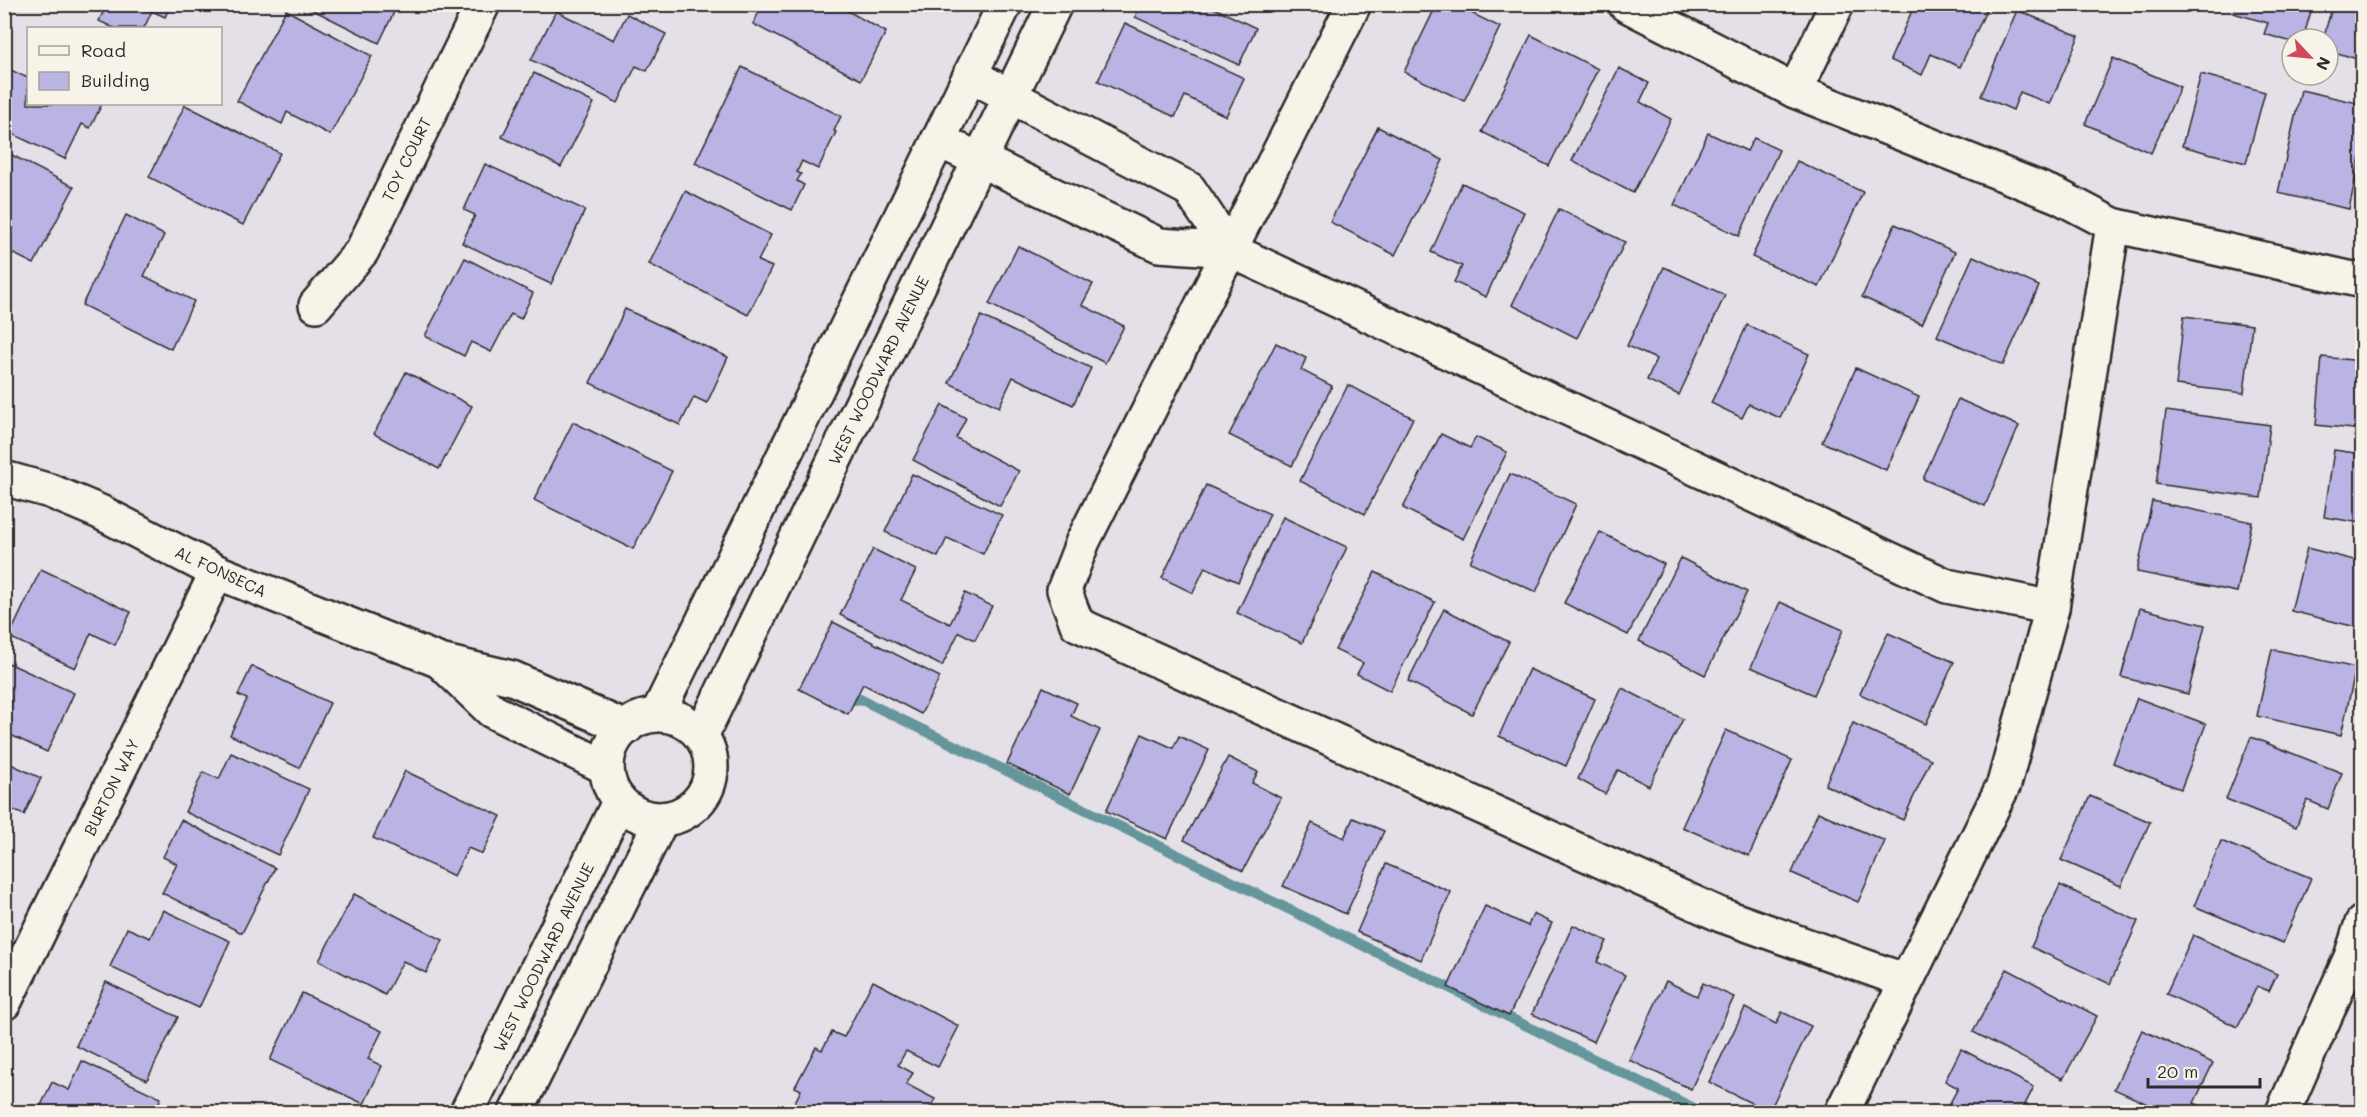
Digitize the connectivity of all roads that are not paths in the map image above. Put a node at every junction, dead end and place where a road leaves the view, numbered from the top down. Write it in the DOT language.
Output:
graph roads {
  1 [pos="483,4"];
  2 [pos="1005,4"];
  3 [pos="1354,4"];
  4 [pos="1625,4"];
  5 [pos="1837,4"];
  6 [pos="1051,6"];
  7 [pos="970,75"];
  8 [pos="1795,91"];
  9 [pos="1011,96"];
  10 [pos="938,140"];
  11 [pos="980,161"];
  12 [pos="2113,225"];
  13 [pos="1230,250"];
  14 [pos="2362,281"];
  15 [pos="316,305"];
  16 [pos="4,478"];
  17 [pos="217,572"];
  18 [pos="2052,608"];
  19 [pos="440,661"];
  20 [pos="658,713"];
  21 [pos="626,728"];
  22 [pos="701,736"];
  23 [pos="607,768"];
  24 [pos="620,802"];
  25 [pos="662,819"];
  26 [pos="2362,923"];
  27 [pos="1906,981"];
  28 [pos="4,1003"];
  29 [pos="467,1113"];
  30 [pos="516,1113"];
  31 [pos="1842,1113"];
  32 [pos="2283,1113"];
  1 -- 15 [label="street, TOY COURT"];
  2 -- 7 [label="street"];
  3 -- 13 [label="street"];
  4 -- 8 [label="street"];
  5 -- 8 [label="street"];
  6 -- 9 [label="street, WEST WOODWARD AVENUE"];
  7 -- 9 [label="street"];
  7 -- 10 [label="street"];
  8 -- 12 [label="street"];
  9 -- 11 [label="street, WEST WOODWARD AVENUE"];
  9 -- 13 [label="street"];
  10 -- 11 [label="street"];
  10 -- 20 [label="street"];
  11 -- 13 [label="street"];
  11 -- 22 [label="street, WEST WOODWARD AVENUE"];
  12 -- 14 [label="street"];
  12 -- 18 [label="street"];
  13 -- 18 [label="street"];
  13 -- 27 [label="street"];
  16 -- 17 [label="street, AL FONSECA"];
  17 -- 19 [label="street, AL FONSECA"];
  17 -- 28 [label="street, BURTON WAY"];
  18 -- 27 [label="street"];
  19 -- 21 [label="street, AL FONSECA"];
  19 -- 23 [label="street, AL FONSECA"];
  20 -- 21 [label="street"];
  20 -- 22 [label="street"];
  21 -- 23 [label="street"];
  22 -- 25 [label="street"];
  23 -- 24 [label="street"];
  24 -- 25 [label="street"];
  24 -- 29 [label="street, WEST WOODWARD AVENUE"];
  25 -- 30 [label="street"];
  26 -- 32 [label="street"];
  27 -- 31 [label="street"];
}
